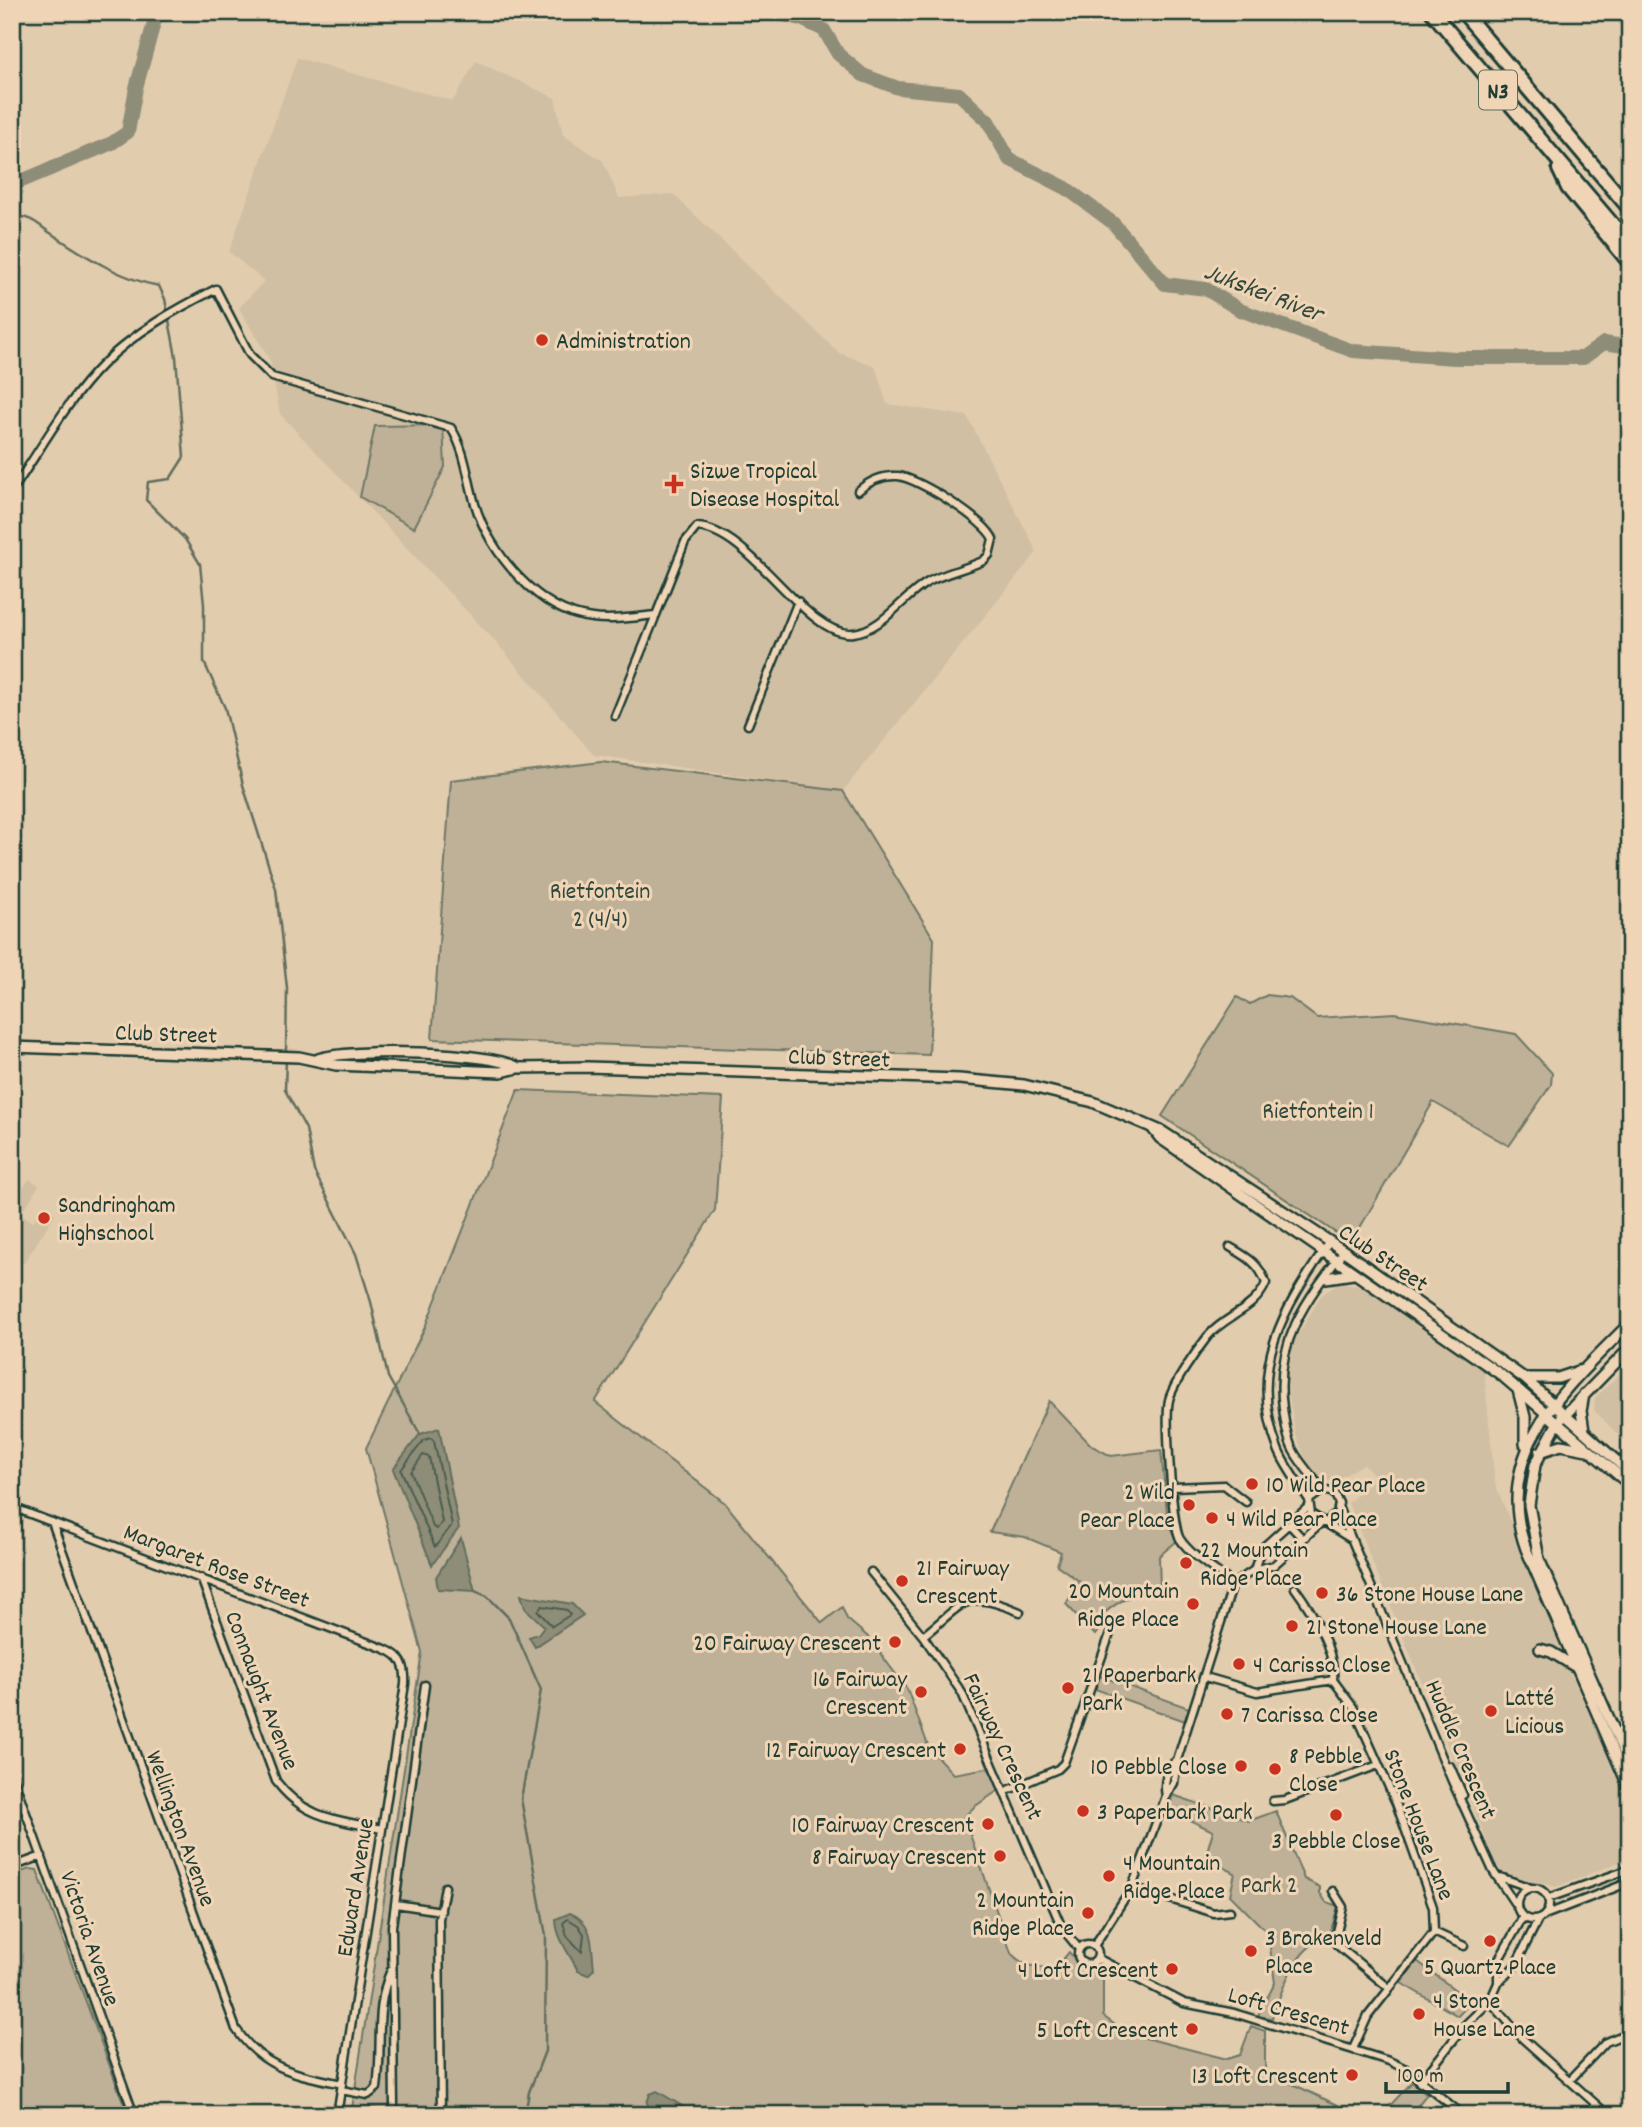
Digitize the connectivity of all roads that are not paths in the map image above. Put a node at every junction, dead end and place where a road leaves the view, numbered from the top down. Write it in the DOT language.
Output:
graph roads {
  1 [pos="1432,12"];
  2 [pos="1463,12"];
  3 [pos="1555,157"];
  4 [pos="1630,209"];
  5 [pos="1630,245"];
  6 [pos="1630,263"];
  7 [pos="12,491"];
  8 [pos="858,491"];
  9 [pos="798,601"];
  10 [pos="656,615"];
  11 [pos="615,716"];
  12 [pos="748,725"];
  13 [pos="12,1047"];
  14 [pos="1152,1128"];
  15 [pos="1329,1243"];
  16 [pos="1230,1247"];
  17 [pos="1344,1251"];
  18 [pos="1322,1252"];
  19 [pos="1336,1261"];
  20 [pos="1358,1275"];
  21 [pos="1326,1278"];
  22 [pos="1630,1323"];
  23 [pos="1630,1348"];
  24 [pos="1584,1370"];
  25 [pos="1524,1378"];
  26 [pos="1517,1387"];
  27 [pos="1585,1392"];
  28 [pos="1554,1403"];
  29 [pos="1546,1412"];
  30 [pos="1565,1413"];
  31 [pos="1558,1422"];
  32 [pos="1584,1431"];
  33 [pos="1592,1452"];
  34 [pos="1525,1453"];
  35 [pos="1540,1453"];
  36 [pos="1630,1473"];
  37 [pos="1630,1485"];
  38 [pos="1173,1488"];
  39 [pos="1323,1490"];
  40 [pos="1246,1502"];
  41 [pos="1309,1504"];
  42 [pos="12,1507"];
  43 [pos="1339,1509"];
  44 [pos="1325,1521"];
  45 [pos="52,1522"];
  46 [pos="1289,1524"];
  47 [pos="1302,1538"];
  48 [pos="1353,1540"];
  49 [pos="1254,1570"];
  50 [pos="871,1572"];
  51 [pos="201,1578"];
  52 [pos="1233,1584"];
  53 [pos="1295,1588"];
  54 [pos="1020,1612"];
  55 [pos="1111,1631"];
  56 [pos="923,1636"];
  57 [pos="1540,1650"];
  58 [pos="404,1665"];
  59 [pos="1576,1667"];
  60 [pos="1205,1677"];
  61 [pos="1333,1680"];
  62 [pos="425,1685"];
  63 [pos="1378,1765"];
  64 [pos="1630,1766"];
  65 [pos="12,1774"];
  66 [pos="1630,1790"];
  67 [pos="1006,1791"];
  68 [pos="1273,1801"];
  69 [pos="382,1829"];
  70 [pos="42,1856"];
  71 [pos="12,1867"];
  72 [pos="1630,1868"];
  73 [pos="1500,1877"];
  74 [pos="1630,1882"];
  75 [pos="445,1887"];
  76 [pos="1132,1887"];
  77 [pos="1531,1888"];
  78 [pos="1333,1891"];
  79 [pos="1549,1898"];
  80 [pos="396,1904"];
  81 [pos="1517,1907"];
  82 [pos="441,1911"];
  83 [pos="1230,1911"];
  84 [pos="1547,1914"];
  85 [pos="1522,1917"];
  86 [pos="1538,1920"];
  87 [pos="1434,1932"];
  88 [pos="1510,1940"];
  89 [pos="1094,1945"];
  90 [pos="1464,1946"];
  91 [pos="1524,1947"];
  92 [pos="1079,1949"];
  93 [pos="1097,1958"];
  94 [pos="392,1968"];
  95 [pos="1498,1983"];
  96 [pos="1389,1988"];
  97 [pos="1490,2001"];
  98 [pos="379,2014"];
  99 [pos="393,2019"];
  100 [pos="1630,2032"];
  101 [pos="1353,2049"];
  102 [pos="1571,2079"];
  103 [pos="1420,2083"];
  104 [pos="341,2087"];
  105 [pos="394,2108"];
  106 [pos="134,2115"];
  107 [pos="337,2115"];
  108 [pos="441,2115"];
  109 [pos="1462,2115"];
  110 [pos="1608,2115"];
  1 -- 3 [label="highway, N3"];
  2 -- 4 [label="highway, N3"];
  3 -- 5 [label="highway, N3"];
  3 -- 6 [label="highway"];
  7 -- 10 [label="street"];
  8 -- 9 [label="street"];
  9 -- 10 [label="street"];
  9 -- 12 [label="street"];
  10 -- 11 [label="street"];
  13 -- 14 [label="main road, Club Street"];
  14 -- 15 [label="main road, Club Street"];
  14 -- 18 [label="main road, Club Street"];
  15 -- 17 [label="main road, Club Street"];
  15 -- 18 [label="street"];
  16 -- 38 [label="street"];
  17 -- 19 [label="street"];
  17 -- 25 [label="main road, Club Street"];
  18 -- 19 [label="main road, Club Street"];
  18 -- 41 [label="street"];
  19 -- 20 [label="main road, Club Street"];
  19 -- 21 [label="street"];
  20 -- 21 [label="main road"];
  20 -- 26 [label="main road, Club Street"];
  21 -- 39 [label="street"];
  22 -- 24 [label="main road"];
  23 -- 27 [label="main road"];
  24 -- 25 [label="main road"];
  24 -- 28 [label="main road"];
  25 -- 28 [label="main road, Club Street"];
  26 -- 29 [label="main road, Club Street"];
  26 -- 34 [label="main road"];
  27 -- 30 [label="main road"];
  27 -- 32 [label="main road"];
  28 -- 29 [label="main road"];
  28 -- 30 [label="main road, Club Street"];
  29 -- 31 [label="main road, Club Street"];
  29 -- 34 [label="main road"];
  30 -- 31 [label="main road"];
  30 -- 32 [label="main road, Club Street"];
  31 -- 33 [label="main road, Club Street"];
  31 -- 35 [label="main road"];
  32 -- 36 [label="main road, Club Street"];
  33 -- 35 [label="main road"];
  33 -- 37 [label="main road, Club Street"];
  34 -- 59 [label="main road"];
  35 -- 64 [label="main road"];
  38 -- 40 [label="street"];
  38 -- 52 [label="street"];
  39 -- 41 [label="street"];
  39 -- 43 [label="street"];
  41 -- 44 [label="street"];
  41 -- 46 [label="street"];
  42 -- 45 [label="street, Margaret Rose Street"];
  43 -- 44 [label="street"];
  43 -- 48 [label="street, Huddle Crescent"];
  44 -- 47 [label="street"];
  44 -- 48 [label="street"];
  45 -- 51 [label="street, Margaret Rose Street"];
  45 -- 104 [label="street, Wellington Avenue"];
  46 -- 47 [label="street"];
  46 -- 49 [label="street"];
  47 -- 49 [label="street"];
  48 -- 73 [label="street, Huddle Crescent"];
  49 -- 52 [label="street"];
  50 -- 56 [label="street, Fairway Crescent"];
  51 -- 58 [label="street, Margaret Rose Street"];
  51 -- 69 [label="street, Connaught Avenue"];
  52 -- 60 [label="street"];
  53 -- 61 [label="street"];
  54 -- 56 [label="street"];
  55 -- 67 [label="street"];
  56 -- 67 [label="street, Fairway Crescent"];
  57 -- 59 [label="main road"];
  58 -- 69 [label="street, Edward Avenue"];
  59 -- 66 [label="main road"];
  60 -- 61 [label="street"];
  60 -- 76 [label="street"];
  61 -- 63 [label="street, Stone House Lane"];
  62 -- 80 [label="street"];
  63 -- 68 [label="street"];
  63 -- 87 [label="street, Stone House Lane"];
  65 -- 70 [label="street, Victoria Avenue"];
  67 -- 92 [label="street, Fairway Crescent"];
  69 -- 104 [label="street, Edward Avenue"];
  70 -- 71 [label="street"];
  70 -- 106 [label="street, Victoria Avenue"];
  72 -- 79 [label="street"];
  73 -- 77 [label="street"];
  73 -- 81 [label="street, Huddle Crescent"];
  74 -- 84 [label="street"];
  75 -- 82 [label="street"];
  76 -- 83 [label="street"];
  76 -- 89 [label="street"];
  77 -- 79 [label="street"];
  77 -- 81 [label="street"];
  78 -- 96 [label="street"];
  79 -- 84 [label="street"];
  80 -- 82 [label="street"];
  80 -- 94 [label="street"];
  81 -- 85 [label="street"];
  82 -- 108 [label="street"];
  84 -- 86 [label="street"];
  85 -- 86 [label="street"];
  85 -- 88 [label="street"];
  86 -- 91 [label="street"];
  87 -- 90 [label="street"];
  87 -- 96 [label="street, Stone House Lane"];
  88 -- 91 [label="street"];
  88 -- 95 [label="street"];
  89 -- 92 [label="street"];
  89 -- 93 [label="street"];
  91 -- 95 [label="street"];
  92 -- 93 [label="street"];
  93 -- 101 [label="street, Loft Crescent"];
  94 -- 98 [label="street"];
  94 -- 99 [label="street"];
  95 -- 97 [label="street"];
  96 -- 101 [label="street, Stone House Lane"];
  97 -- 102 [label="street"];
  97 -- 103 [label="street"];
  98 -- 99 [label="street"];
  98 -- 104 [label="street, Wellington Avenue"];
  99 -- 105 [label="street"];
  100 -- 102 [label="street"];
  101 -- 103 [label="street, Loft Crescent"];
  102 -- 110 [label="street"];
  103 -- 109 [label="street, Loft Crescent"];
  104 -- 107 [label="street, Edward Avenue"];
}
